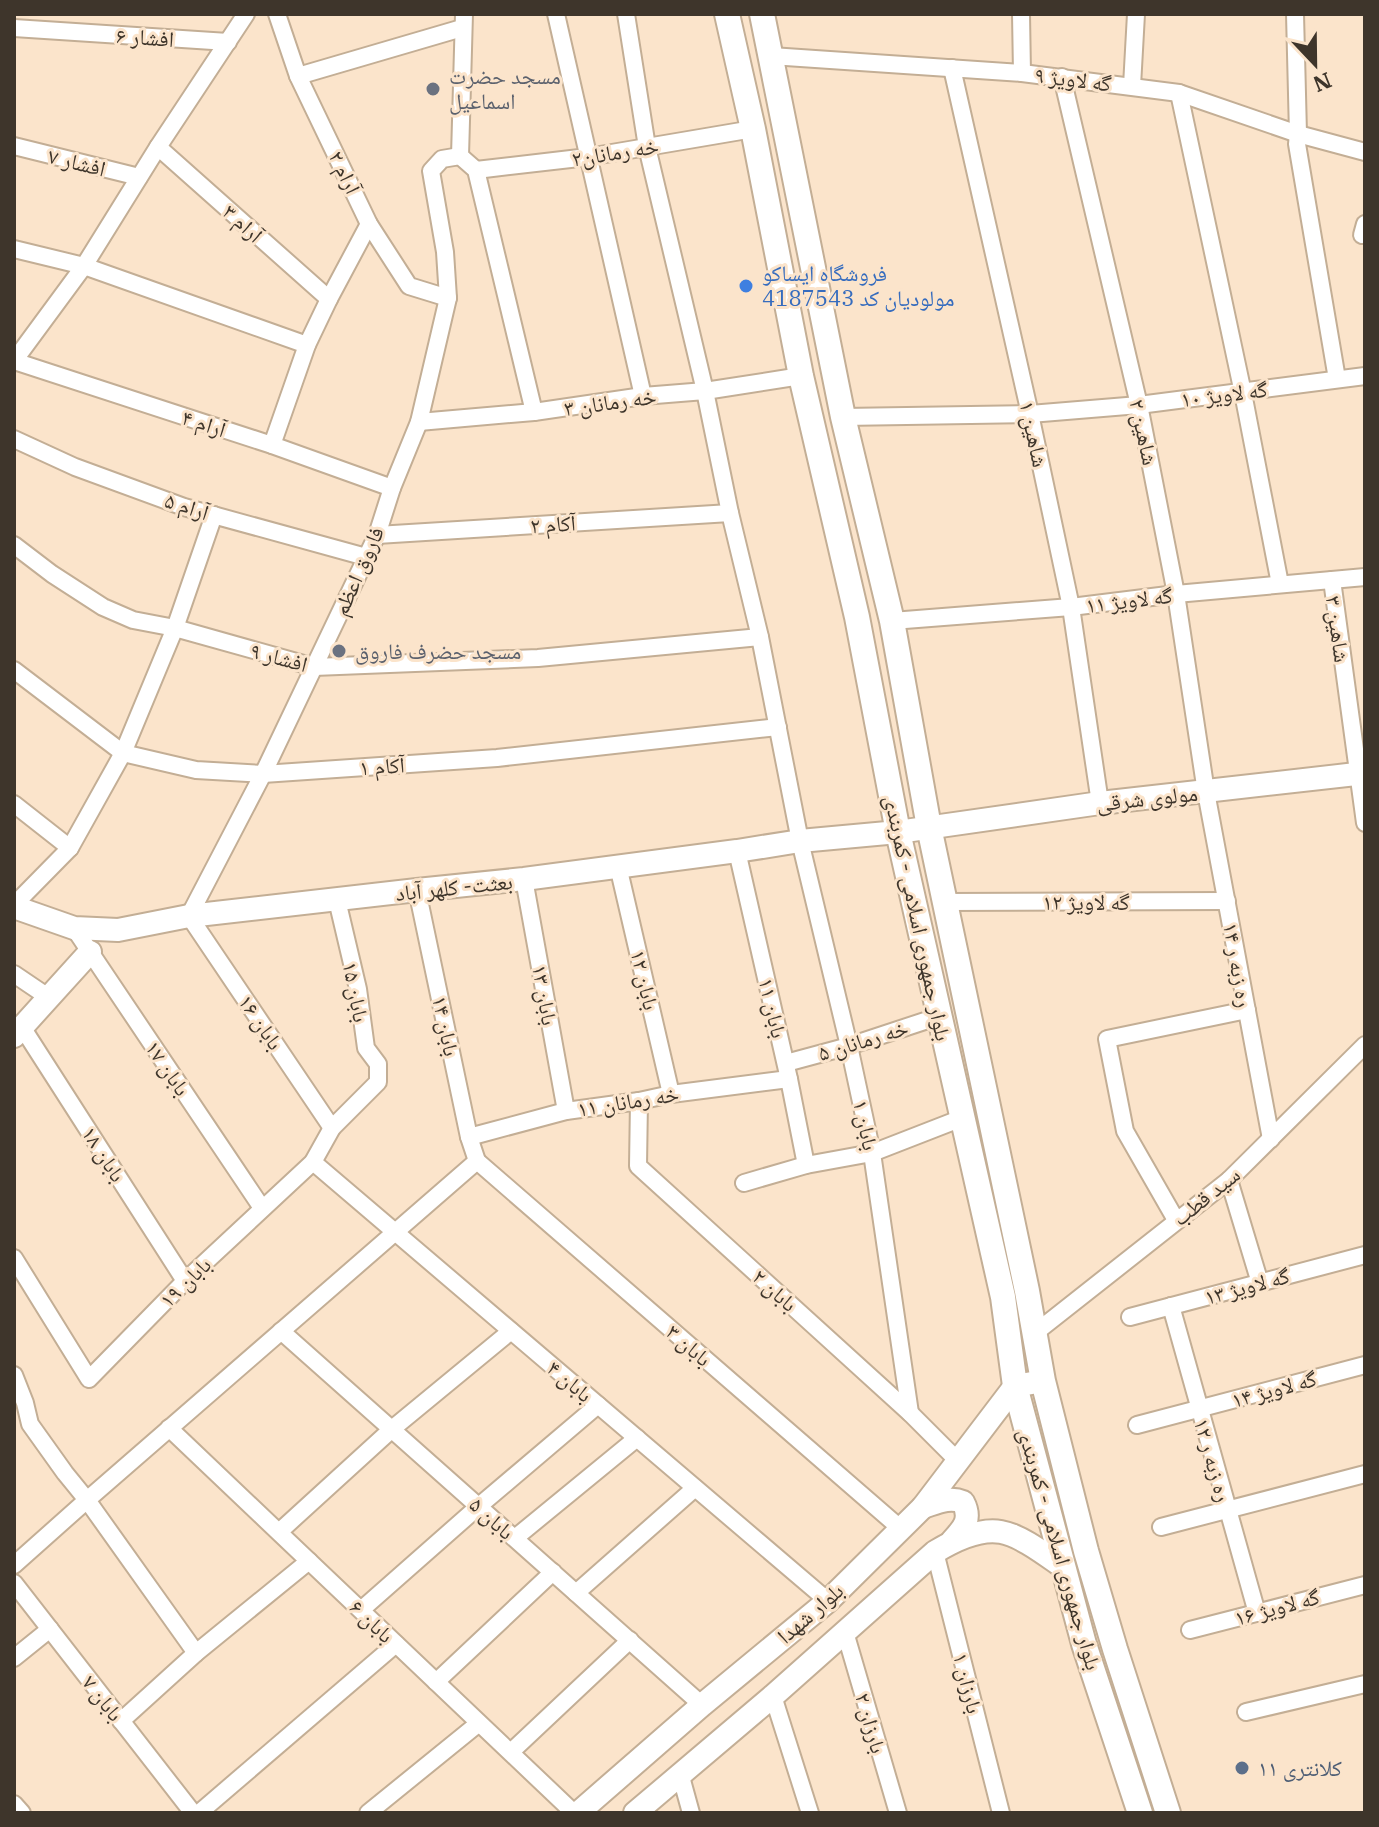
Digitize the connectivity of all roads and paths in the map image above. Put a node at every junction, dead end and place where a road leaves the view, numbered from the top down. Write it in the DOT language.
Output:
graph roads {
  1 [pos="246,14"];
  2 [pos="277,14"];
  3 [pos="556,14"];
  4 [pos="626,14"];
  5 [pos="727,14"];
  6 [pos="762,14"];
  7 [pos="1021,14"];
  8 [pos="1136,14"];
  9 [pos="1295,14"];
  10 [pos="463,21"];
  11 [pos="14,28"];
  12 [pos="228,42"];
  13 [pos="771,56"];
  14 [pos="952,68"];
  15 [pos="1022,73"];
  16 [pos="298,76"];
  17 [pos="1062,77"];
  18 [pos="1132,86"];
  19 [pos="1179,93"];
  20 [pos="753,129"];
  21 [pos="1298,134"];
  22 [pos="14,146"];
  23 [pos="158,147"];
  24 [pos="647,147"];
  25 [pos="1365,152"];
  26 [pos="460,156"];
  27 [pos="588,157"];
  28 [pos="476,170"];
  29 [pos="139,177"];
  30 [pos="369,224"];
  31 [pos="14,249"];
  32 [pos="84,266"];
  33 [pos="448,298"];
  34 [pos="329,299"];
  35 [pos="307,345"];
  36 [pos="14,361"];
  37 [pos="801,376"];
  38 [pos="1365,376"];
  39 [pos="1337,379"];
  40 [pos="705,391"];
  41 [pos="1243,393"];
  42 [pos="643,396"];
  43 [pos="1139,405"];
  44 [pos="534,412"];
  45 [pos="1030,414"];
  46 [pos="843,417"];
  47 [pos="419,422"];
  48 [pos="14,439"];
  49 [pos="272,445"];
  50 [pos="392,488"];
  51 [pos="730,513"];
  52 [pos="214,515"];
  53 [pos="377,535"];
  54 [pos="14,545"];
  55 [pos="366,557"];
  56 [pos="1365,577"];
  57 [pos="1332,580"];
  58 [pos="1280,584"];
  59 [pos="1176,594"];
  60 [pos="1071,607"];
  61 [pos="892,621"];
  62 [pos="175,628"];
  63 [pos="760,637"];
  64 [pos="314,667"];
  65 [pos="14,670"];
  66 [pos="778,727"];
  67 [pos="123,753"];
  68 [pos="263,774"];
  69 [pos="1362,774"];
  70 [pos="1206,792"];
  71 [pos="1100,803"];
  72 [pos="14,804"];
  73 [pos="1365,823"];
  74 [pos="929,827"];
  75 [pos="898,832"];
  76 [pos="800,841"];
  77 [pos="70,848"];
  78 [pos="737,851"];
  79 [pos="618,866"];
  80 [pos="524,879"];
  81 [pos="417,890"];
  82 [pos="337,900"];
  83 [pos="1227,901"];
  84 [pos="945,902"];
  85 [pos="14,906"];
  86 [pos="189,916"];
  87 [pos="74,928"];
  88 [pos="90,952"];
  89 [pos="14,974"];
  90 [pos="48,997"];
  91 [pos="1247,1010"];
  92 [pos="940,1016"];
  93 [pos="18,1031"];
  94 [pos="1365,1045"];
  95 [pos="849,1046"];
  96 [pos="787,1071"];
  97 [pos="378,1082"];
  98 [pos="671,1094"];
  99 [pos="639,1101"];
  100 [pos="566,1111"];
  101 [pos="962,1118"];
  102 [pos="332,1128"];
  103 [pos="469,1137"];
  104 [pos="1271,1139"];
  105 [pos="872,1153"];
  106 [pos="477,1161"];
  107 [pos="313,1162"];
  108 [pos="806,1165"];
  109 [pos="1229,1180"];
  110 [pos="744,1183"];
  111 [pos="262,1208"];
  112 [pos="1176,1220"];
  113 [pos="395,1232"];
  114 [pos="1365,1255"];
  115 [pos="14,1258"];
  116 [pos="185,1281"];
  117 [pos="1260,1283"];
  118 [pos="1027,1291"];
  119 [pos="1003,1297"];
  120 [pos="1171,1306"];
  121 [pos="1130,1317"];
  122 [pos="281,1331"];
  123 [pos="511,1331"];
  124 [pos="1035,1333"];
  125 [pos="1365,1365"];
  126 [pos="14,1375"];
  127 [pos="1043,1381"];
  128 [pos="1015,1386"];
  129 [pos="598,1405"];
  130 [pos="1198,1409"];
  131 [pos="910,1413"];
  132 [pos="1137,1425"];
  133 [pos="169,1428"];
  134 [pos="392,1429"];
  135 [pos="637,1438"];
  136 [pos="958,1461"];
  137 [pos="1365,1474"];
  138 [pos="695,1488"];
  139 [pos="87,1500"];
  140 [pos="479,1506"];
  141 [pos="923,1507"];
  142 [pos="1227,1510"];
  143 [pos="1161,1527"];
  144 [pos="900,1528"];
  145 [pos="279,1532"];
  146 [pos="515,1538"];
  147 [pos="944,1547"];
  148 [pos="309,1561"];
  149 [pos="14,1565"];
  150 [pos="1062,1566"];
  151 [pos="553,1572"];
  152 [pos="14,1583"];
  153 [pos="1365,1585"];
  154 [pos="576,1593"];
  155 [pos="828,1601"];
  156 [pos="361,1610"];
  157 [pos="1257,1613"];
  158 [pos="50,1629"];
  159 [pos="1190,1630"];
  160 [pos="845,1632"];
  161 [pos="630,1640"];
  162 [pos="396,1644"];
  163 [pos="196,1653"];
  164 [pos="14,1658"];
  165 [pos="436,1682"];
  166 [pos="1365,1684"];
  167 [pos="773,1696"];
  168 [pos="702,1705"];
  169 [pos="1246,1712"];
  170 [pos="121,1721"];
  171 [pos="479,1723"];
  172 [pos="511,1752"];
  173 [pos="680,1773"];
  174 [pos="14,1804"];
  175 [pos="190,1811"];
  176 [pos="22,1813"];
  177 [pos="368,1813"];
  178 [pos="576,1813"];
  179 [pos="635,1813"];
  180 [pos="691,1813"];
  181 [pos="810,1813"];
  182 [pos="898,1813"];
  183 [pos="1001,1813"];
  184 [pos="1140,1813"];
  185 [pos="1168,1813"];
  1 -- 12 [label="street"];
  2 -- 16 [label="street, آرام ۲"];
  3 -- 27 [label="street"];
  4 -- 24 [label="street, بابان ۱"];
  5 -- 20 [label="main road, بلوار جمهوری اسلامی - کمربندی"];
  6 -- 13 [label="main road, بلوار جمهوری اسلامی - کمربندی"];
  7 -- 15 [label="street"];
  8 -- 18 [label="street"];
  9 -- 21 [label="street"];
  10 -- 16 [label="street"];
  10 -- 26 [label="street"];
  11 -- 12 [label="street, افشار ۶"];
  12 -- 23 [label="street"];
  13 -- 14 [label="street, گه لاویژ ۹"];
  13 -- 46 [label="main road, بلوار جمهوری اسلامی - کمربندی"];
  14 -- 15 [label="street, گه لاویژ ۹"];
  14 -- 45 [label="street, شاهین ۱"];
  15 -- 17 [label="street, گه لاویژ ۹"];
  16 -- 30 [label="street, آرام ۲"];
  17 -- 18 [label="street, گه لاویژ ۹"];
  17 -- 43 [label="street, شاهین ۲"];
  18 -- 19 [label="street, گه لاویژ ۹"];
  19 -- 21 [label="street, گه لاویژ ۹"];
  19 -- 41 [label="street"];
  20 -- 24 [label="street, خه رمانان۲"];
  20 -- 37 [label="main road, بلوار جمهوری اسلامی - کمربندی"];
  21 -- 25 [label="street, گه لاویژ ۹"];
  21 -- 39 [label="street"];
  22 -- 29 [label="street, افشار ۷"];
  23 -- 29 [label="street"];
  23 -- 34 [label="street, آرام ۳"];
  24 -- 27 [label="street, خه رمانان۲"];
  24 -- 40 [label="street, بابان ۱"];
  26 -- 28 [label="street"];
  26 -- 33 [label="street, فاروق اعظم"];
  27 -- 28 [label="street, خه رمانان۲"];
  27 -- 42 [label="street"];
  28 -- 44 [label="street"];
  29 -- 32 [label="street"];
  30 -- 33 [label="street, آرام ۲"];
  30 -- 34 [label="street"];
  31 -- 32 [label="street"];
  32 -- 35 [label="street"];
  32 -- 36 [label="street"];
  33 -- 47 [label="street, فاروق اعظم"];
  34 -- 35 [label="street"];
  35 -- 49 [label="street"];
  36 -- 49 [label="street, آرام ۴"];
  37 -- 40 [label="street, خه رمانان ۳"];
  37 -- 75 [label="main road, بلوار جمهوری اسلامی - کمربندی"];
  38 -- 39 [label="street, گه لاویژ ۱۰"];
  39 -- 41 [label="street, گه لاویژ ۱۰"];
  40 -- 42 [label="street, خه رمانان ۳"];
  40 -- 51 [label="street, بابان ۱"];
  41 -- 43 [label="street, گه لاویژ ۱۰"];
  41 -- 58 [label="street"];
  42 -- 44 [label="street, خه رمانان ۳"];
  43 -- 45 [label="street, گه لاویژ ۱۰"];
  43 -- 59 [label="street, شاهین ۲"];
  44 -- 47 [label="street, خه رمانان ۳"];
  45 -- 46 [label="street, گه لاویژ ۱۰"];
  45 -- 60 [label="street, شاهین ۱"];
  46 -- 61 [label="main road, بلوار جمهوری اسلامی - کمربندی"];
  47 -- 50 [label="street, فاروق اعظم"];
  48 -- 52 [label="street, آرام ۵"];
  49 -- 50 [label="street, آرام ۴"];
  50 -- 53 [label="street, فاروق اعظم"];
  51 -- 53 [label="street, آکام ۲"];
  51 -- 63 [label="street, بابان ۱"];
  52 -- 55 [label="street, آرام ۵"];
  52 -- 62 [label="street"];
  53 -- 55 [label="street, فاروق اعظم"];
  54 -- 62 [label="street, افشار ۹"];
  55 -- 64 [label="street, فاروق اعظم"];
  56 -- 57 [label="street, گه لاویژ ۱۱"];
  57 -- 58 [label="street, گه لاویژ ۱۱"];
  57 -- 69 [label="street, شاهین ۳"];
  58 -- 59 [label="street, گه لاویژ ۱۱"];
  59 -- 60 [label="street, گه لاویژ ۱۱"];
  59 -- 70 [label="street, شاهین ۲"];
  60 -- 61 [label="street, گه لاویژ ۱۱"];
  60 -- 71 [label="street, شاهین ۱"];
  61 -- 74 [label="main road, بلوار جمهوری اسلامی - کمربندی"];
  62 -- 64 [label="street, افشار ۹"];
  62 -- 67 [label="street"];
  63 -- 64 [label="street, افشار ۹"];
  63 -- 66 [label="street, بابان ۱"];
  64 -- 68 [label="street, فاروق اعظم"];
  65 -- 67 [label="street, آکام ۱"];
  66 -- 68 [label="street, آکام ۱"];
  66 -- 76 [label="street, بابان ۱"];
  67 -- 68 [label="street, آکام ۱"];
  67 -- 77 [label="street"];
  68 -- 86 [label="street, فاروق اعظم"];
  69 -- 70 [label="main road, مولوی شرقی"];
  69 -- 73 [label="street, شاهین ۳"];
  70 -- 71 [label="main road, مولوی شرقی"];
  70 -- 83 [label="street, ره زبه ر ۱۴"];
  71 -- 74 [label="main road, مولوی شرقی"];
  72 -- 77 [label="street"];
  74 -- 75 [label="main road, مولوی شرقی"];
  74 -- 84 [label="main road, بلوار جمهوری اسلامی - کمربندی"];
  75 -- 76 [label="main road, بعثت- کلهر آباد"];
  75 -- 92 [label="main road, بلوار جمهوری اسلامی - کمربندی"];
  76 -- 78 [label="main road, بعثت- کلهر آباد"];
  76 -- 95 [label="street, بابان ۱"];
  77 -- 85 [label="street"];
  78 -- 79 [label="main road, بعثت- کلهر آباد"];
  78 -- 96 [label="street, بابان ۱۱"];
  79 -- 80 [label="main road, بعثت- کلهر آباد"];
  79 -- 98 [label="street, بابان ۱۲"];
  80 -- 81 [label="main road, بعثت- کلهر آباد"];
  80 -- 100 [label="street, بابان ۱۳"];
  81 -- 82 [label="main road, بعثت- کلهر آباد"];
  81 -- 103 [label="street, بابان ۱۴"];
  82 -- 86 [label="main road, بعثت- کلهر آباد"];
  82 -- 97 [label="street, بابان ۱۵"];
  83 -- 84 [label="street, گه لاویژ ۱۲"];
  83 -- 91 [label="street, ره زبه ر ۱۴"];
  84 -- 118 [label="main road, بلوار جمهوری اسلامی - کمربندی"];
  85 -- 87 [label="main road, بعثت- کلهر آباد"];
  86 -- 87 [label="main road, بعثت- کلهر آباد"];
  86 -- 102 [label="street, بابان ۱۶"];
  87 -- 88 [label="street, بابان ۱۷"];
  88 -- 90 [label="main road"];
  88 -- 111 [label="street, بابان ۱۷"];
  89 -- 90 [label="street"];
  90 -- 93 [label="main road"];
  91 -- 104 [label="street, ره زبه ر ۱۴"];
  91 -- 112 [label="street"];
  92 -- 95 [label="street, خه رمانان ۵"];
  92 -- 101 [label="main road, بلوار جمهوری اسلامی - کمربندی"];
  93 -- 116 [label="street, بابان ۱۸"];
  94 -- 104 [label="street, سید قطب"];
  95 -- 96 [label="street, خه رمانان ۵"];
  95 -- 105 [label="street, بابان ۱"];
  96 -- 98 [label="street, خه رمانان ۱۱"];
  96 -- 108 [label="street, بابان ۱۱"];
  97 -- 102 [label="street, بابان ۱۹"];
  98 -- 99 [label="street, خه رمانان ۱۱"];
  99 -- 100 [label="street, خه رمانان ۱۱"];
  99 -- 131 [label="street, بابان ۲"];
  100 -- 103 [label="street, خه رمانان ۱۱"];
  101 -- 105 [label="street"];
  101 -- 119 [label="main road, بلوار جمهوری اسلامی - کمربندی"];
  102 -- 107 [label="street, بابان ۱۹"];
  103 -- 106 [label="street, بابان ۱۴"];
  104 -- 109 [label="street, سید قطب"];
  105 -- 108 [label="street"];
  105 -- 131 [label="street, بابان ۱"];
  106 -- 113 [label="street"];
  106 -- 144 [label="street, بابان ۳"];
  107 -- 111 [label="street, بابان ۱۹"];
  107 -- 113 [label="street, بابان ۴"];
  108 -- 110 [label="street"];
  109 -- 112 [label="street, سید قطب"];
  109 -- 117 [label="street"];
  111 -- 116 [label="street, بابان ۱۹"];
  112 -- 124 [label="street, سید قطب"];
  113 -- 122 [label="street"];
  113 -- 123 [label="street, بابان ۴"];
  114 -- 117 [label="street, گه لاویژ ۱۳"];
  115 -- 116 [label="street, بابان ۱۹"];
  117 -- 120 [label="street, گه لاویژ ۱۳"];
  118 -- 119 [label="main road"];
  118 -- 124 [label="main road, بلوار جمهوری اسلامی - کمربندی"];
  119 -- 128 [label="main road, بلوار جمهوری اسلامی - کمربندی"];
  120 -- 121 [label="street, گه لاویژ ۱۳"];
  120 -- 130 [label="street, ره زبه ر ۱۲"];
  122 -- 133 [label="street"];
  122 -- 134 [label="street, بابان ۵"];
  123 -- 129 [label="street, بابان ۴"];
  123 -- 134 [label="street"];
  124 -- 127 [label="main road, بلوار جمهوری اسلامی - کمربندی"];
  125 -- 130 [label="street, گه لاویژ ۱۴"];
  126 -- 139 [label="street"];
  127 -- 128 [label="main road"];
  127 -- 185 [label="main road, بلوار جمهوری اسلامی - کمربندی"];
  128 -- 136 [label="main road, بلوار شهدا"];
  128 -- 150 [label="main road, بلوار جمهوری اسلامی - کمربندی"];
  129 -- 135 [label="street, بابان ۴"];
  129 -- 140 [label="street"];
  130 -- 132 [label="street, گه لاویژ ۱۴"];
  130 -- 142 [label="street, ره زبه ر ۱۲"];
  131 -- 136 [label="street, بابان ۲"];
  133 -- 139 [label="street"];
  133 -- 145 [label="street, بابان ۶"];
  134 -- 140 [label="street, بابان ۵"];
  134 -- 145 [label="street"];
  135 -- 138 [label="street, بابان ۴"];
  135 -- 146 [label="street"];
  136 -- 141 [label="main road, بلوار شهدا"];
  137 -- 142 [label="street"];
  138 -- 154 [label="street"];
  138 -- 155 [label="street, بابان ۴"];
  139 -- 149 [label="street"];
  139 -- 163 [label="street"];
  140 -- 146 [label="street, بابان ۵"];
  140 -- 156 [label="street"];
  141 -- 144 [label="main road, بلوار شهدا"];
  141 -- 147 [label="main road"];
  142 -- 143 [label="street"];
  142 -- 157 [label="street, ره زبه ر ۱۲"];
  144 -- 155 [label="main road, بلوار شهدا"];
  145 -- 148 [label="street, بابان ۶"];
  146 -- 151 [label="street, بابان ۵"];
  147 -- 150 [label="main road, بلوار شهدا"];
  147 -- 160 [label="main road, بلوار شهدا"];
  147 -- 183 [label="street, بارزان ۱"];
  148 -- 156 [label="street, بابان ۶"];
  148 -- 163 [label="street"];
  150 -- 184 [label="main road, بلوار جمهوری اسلامی - کمربندی"];
  151 -- 154 [label="street, بابان ۵"];
  151 -- 165 [label="street"];
  152 -- 158 [label="street, بابان ۷"];
  153 -- 157 [label="street, ۱۶ گه لاویژ"];
  154 -- 161 [label="street, بابان ۵"];
  155 -- 168 [label="main road, بلوار شهدا"];
  156 -- 162 [label="street, بابان ۶"];
  157 -- 159 [label="street, ۱۶ گه لاویژ"];
  158 -- 164 [label="street"];
  158 -- 170 [label="street, بابان ۷"];
  160 -- 167 [label="main road, بلوار شهدا"];
  160 -- 182 [label="street, بارزان ۲"];
  161 -- 168 [label="street, بابان ۵"];
  161 -- 172 [label="street"];
  162 -- 165 [label="street, بابان ۶"];
  162 -- 175 [label="street"];
  163 -- 170 [label="street"];
  165 -- 171 [label="street, بابان ۶"];
  166 -- 169 [label="street"];
  167 -- 173 [label="main road, بلوار شهدا"];
  167 -- 181 [label="street"];
  168 -- 178 [label="main road, بلوار شهدا"];
  170 -- 175 [label="street, بابان ۷"];
  171 -- 172 [label="street, بابان ۶"];
  171 -- 177 [label="street"];
  172 -- 178 [label="street, بابان ۶"];
  173 -- 179 [label="main road, بلوار شهدا"];
  173 -- 180 [label="street"];
  174 -- 176 [label="street"];
}
